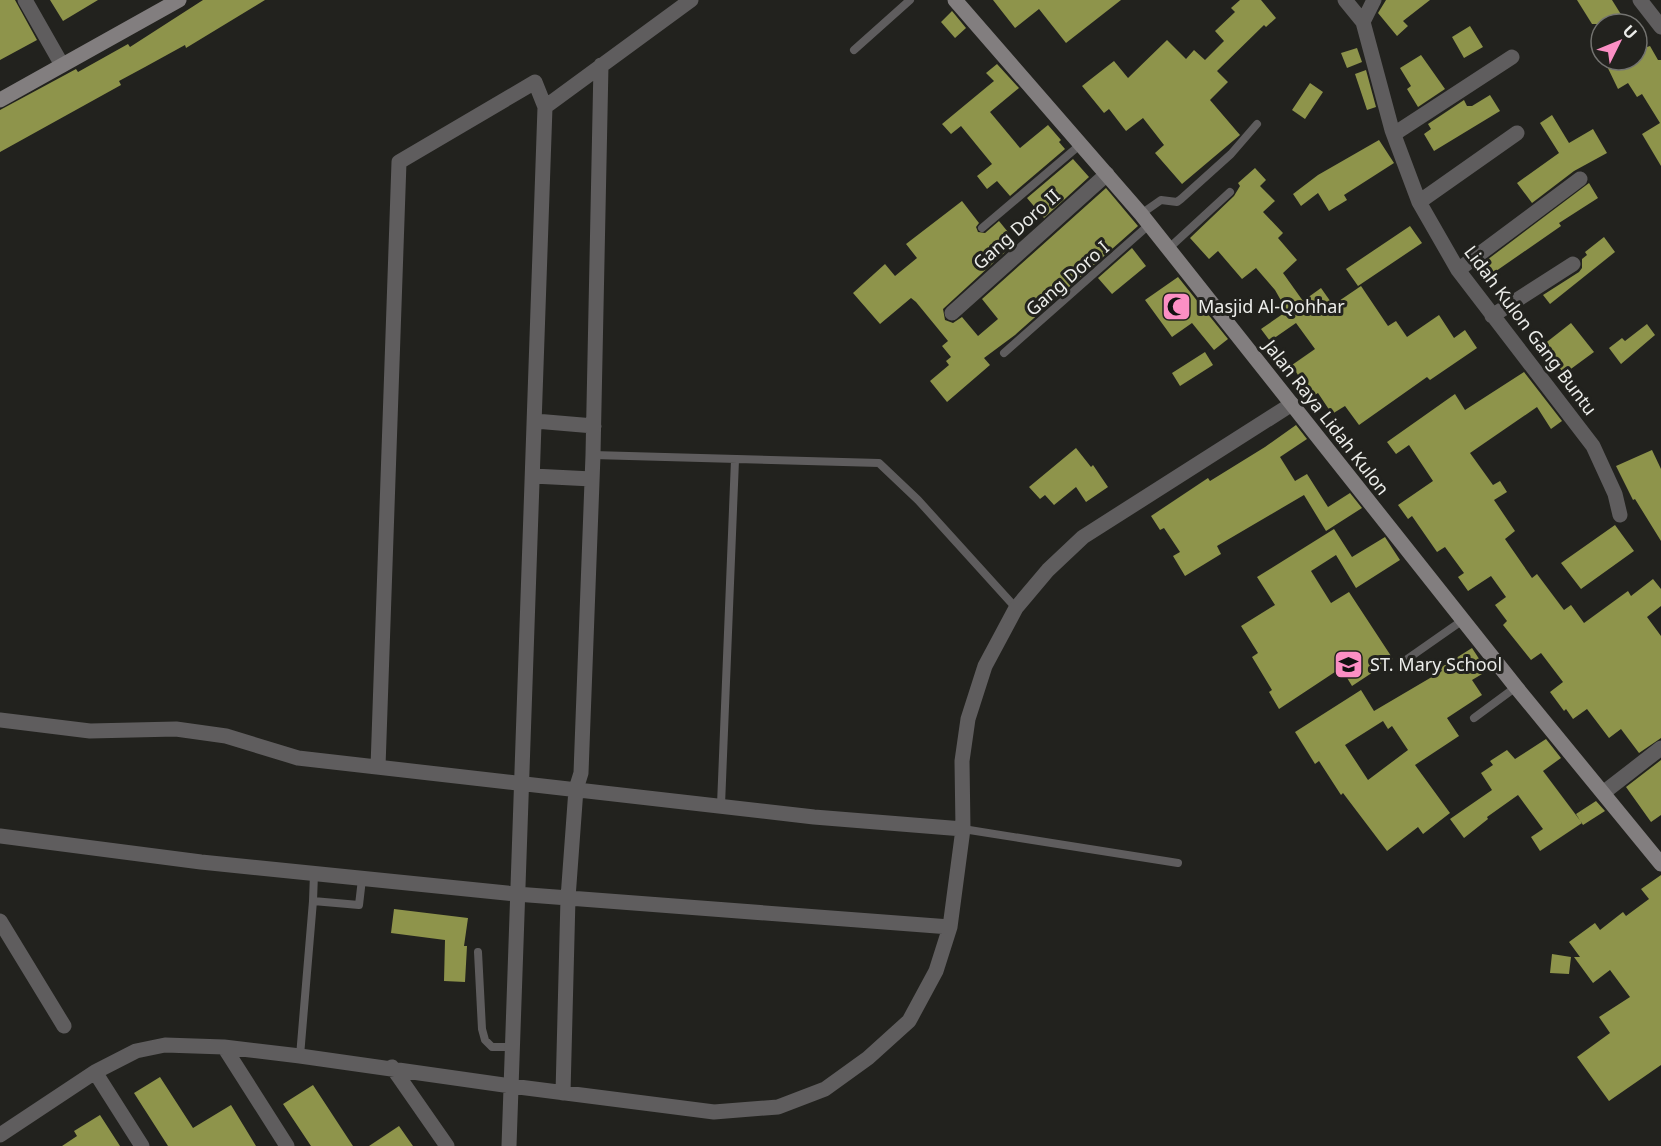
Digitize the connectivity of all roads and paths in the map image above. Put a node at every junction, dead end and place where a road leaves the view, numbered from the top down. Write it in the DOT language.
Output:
graph roads {
  1 [pos="26,0"];
  2 [pos="179,0"];
  3 [pos="691,0"];
  4 [pos="910,0"];
  5 [pos="956,0"];
  6 [pos="1345,0"];
  7 [pos="1374,0"];
  8 [pos="1640,0"];
  9 [pos="1363,22"];
  10 [pos="1661,27"];
  11 [pos="854,50"];
  12 [pos="1512,57"];
  13 [pos="62,65"];
  14 [pos="601,65"];
  15 [pos="0,100"];
  16 [pos="545,107"];
  17 [pos="1257,124"];
  18 [pos="1517,133"];
  19 [pos="1394,134"];
  20 [pos="1081,144"];
  21 [pos="1107,174"];
  22 [pos="1580,179"];
  23 [pos="1230,192"];
  24 [pos="1419,202"];
  25 [pos="1145,219"];
  26 [pos="982,228"];
  27 [pos="1168,249"];
  28 [pos="1573,264"];
  29 [pos="1458,270"];
  30 [pos="952,313"];
  31 [pos="1492,316"];
  32 [pos="1004,353"];
  33 [pos="1292,404"];
  34 [pos="535,421"];
  35 [pos="594,426"];
  36 [pos="593,455"];
  37 [pos="735,460"];
  38 [pos="533,476"];
  39 [pos="592,478"];
  40 [pos="1620,515"];
  41 [pos="1016,608"];
  42 [pos="1463,620"];
  43 [pos="1403,662"];
  44 [pos="1516,687"];
  45 [pos="1474,717"];
  46 [pos="0,720"];
  47 [pos="1661,748"];
  48 [pos="378,767"];
  49 [pos="524,783"];
  50 [pos="576,789"];
  51 [pos="1603,793"];
  52 [pos="721,805"];
  53 [pos="963,829"];
  54 [pos="0,836"];
  55 [pos="1178,863"];
  56 [pos="1661,864"];
  57 [pos="314,874"];
  58 [pos="362,879"];
  59 [pos="516,894"];
  60 [pos="568,898"];
  61 [pos="313,902"];
  62 [pos="0,921"];
  63 [pos="950,927"];
  64 [pos="478,952"];
  65 [pos="64,1026"];
  66 [pos="224,1047"];
  67 [pos="512,1047"];
  68 [pos="300,1056"];
  69 [pos="392,1067"];
  70 [pos="95,1072"];
  71 [pos="511,1086"];
  72 [pos="563,1093"];
  73 [pos="0,1135"];
  74 [pos="0,1142"];
  75 [pos="3,1146"];
  76 [pos="142,1146"];
  77 [pos="287,1146"];
  78 [pos="447,1146"];
  79 [pos="509,1146"];
  1 -- 13 [label="street"];
  2 -- 13 [label="main road"];
  3 -- 14 [label="street"];
  4 -- 11 [label="lane"];
  5 -- 20 [label="main road, Jalan Raya Lidah Kulon"];
  6 -- 9 [label="street"];
  7 -- 9 [label="street"];
  8 -- 10 [label="street"];
  9 -- 19 [label="street, Lidah Kulon Gang Buntu"];
  12 -- 19 [label="street"];
  13 -- 15 [label="main road"];
  14 -- 16 [label="street"];
  14 -- 35 [label="street"];
  16 -- 34 [label="street"];
  16 -- 48 [label="street"];
  17 -- 25 [label="lane, Gang Doro I"];
  18 -- 24 [label="street"];
  19 -- 24 [label="street, Lidah Kulon Gang Buntu"];
  20 -- 21 [label="main road, Jalan Raya Lidah Kulon"];
  20 -- 26 [label="lane"];
  21 -- 25 [label="main road, Jalan Raya Lidah Kulon"];
  21 -- 30 [label="street, Gang Doro II"];
  22 -- 29 [label="street"];
  23 -- 27 [label="lane"];
  24 -- 29 [label="street, Lidah Kulon Gang Buntu"];
  25 -- 27 [label="main road, Jalan Raya Lidah Kulon"];
  25 -- 32 [label="lane, Gang Doro I"];
  27 -- 33 [label="main road, Jalan Raya Lidah Kulon"];
  28 -- 31 [label="street"];
  29 -- 31 [label="street, Lidah Kulon Gang Buntu"];
  31 -- 40 [label="street, Lidah Kulon Gang Buntu"];
  33 -- 41 [label="street"];
  33 -- 42 [label="main road, Jalan Raya Lidah Kulon"];
  34 -- 35 [label="street"];
  34 -- 38 [label="street"];
  35 -- 36 [label="street"];
  36 -- 37 [label="lane"];
  36 -- 39 [label="street"];
  37 -- 41 [label="lane"];
  37 -- 52 [label="lane"];
  38 -- 39 [label="street"];
  38 -- 49 [label="street"];
  39 -- 50 [label="street"];
  41 -- 53 [label="street"];
  42 -- 43 [label="lane"];
  42 -- 44 [label="main road, Jalan Raya Lidah Kulon"];
  44 -- 45 [label="lane"];
  44 -- 51 [label="main road, Jalan Raya Lidah Kulon"];
  46 -- 48 [label="street"];
  47 -- 51 [label="street"];
  48 -- 49 [label="street"];
  49 -- 50 [label="street"];
  49 -- 59 [label="street"];
  50 -- 52 [label="street"];
  50 -- 60 [label="street"];
  51 -- 56 [label="main road, Jalan Raya Lidah Kulon"];
  52 -- 53 [label="street"];
  53 -- 55 [label="lane"];
  53 -- 63 [label="street"];
  54 -- 57 [label="street"];
  57 -- 58 [label="street"];
  57 -- 61 [label="lane"];
  58 -- 59 [label="street"];
  58 -- 61 [label="lane"];
  59 -- 60 [label="street"];
  59 -- 67 [label="street"];
  60 -- 63 [label="street"];
  60 -- 72 [label="street"];
  61 -- 68 [label="lane"];
  62 -- 65 [label="street"];
  63 -- 72 [label="street"];
  64 -- 67 [label="lane"];
  66 -- 68 [label="street"];
  66 -- 70 [label="street"];
  66 -- 77 [label="street"];
  67 -- 71 [label="street"];
  68 -- 69 [label="street"];
  69 -- 71 [label="street"];
  69 -- 78 [label="street"];
  70 -- 73 [label="street"];
  70 -- 76 [label="street"];
  71 -- 72 [label="street"];
  71 -- 79 [label="street"];
  74 -- 75 [label="street"];
}
